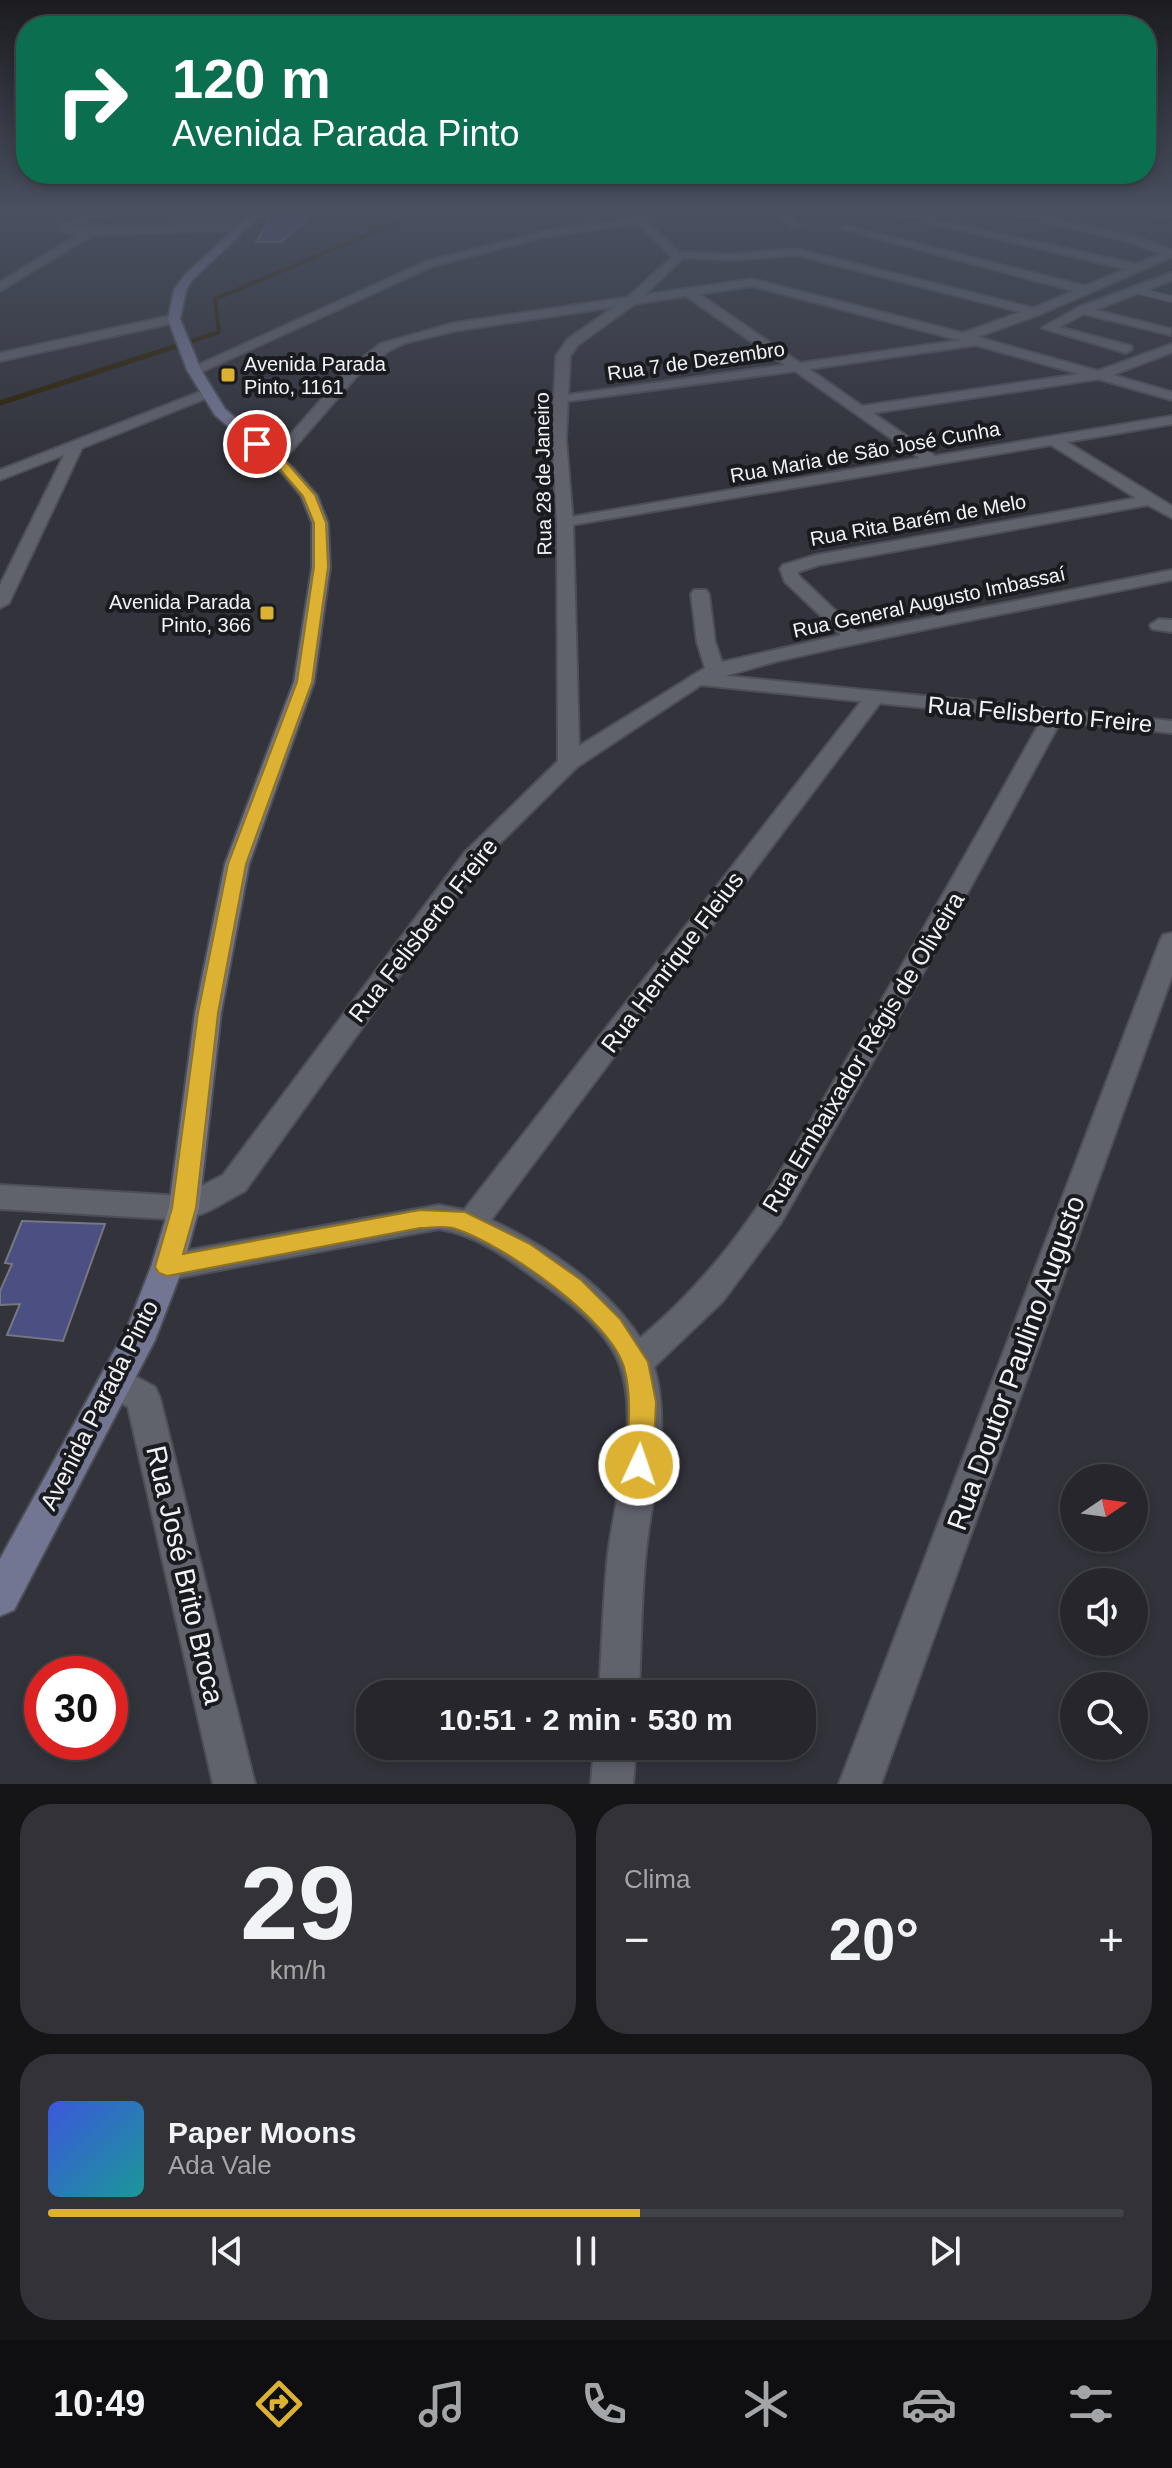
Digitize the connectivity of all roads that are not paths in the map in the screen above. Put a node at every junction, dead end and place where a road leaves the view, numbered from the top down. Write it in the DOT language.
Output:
graph roads {
  1 [pos="180,292"];
  2 [pos="366,292"];
  3 [pos="640,292"];
  4 [pos="679,292"];
  5 [pos="689,292"];
  6 [pos="800,292"];
  7 [pos="956,292"];
  8 [pos="1081,292"];
  9 [pos="1129,292"];
  10 [pos="1144,292"];
  11 [pos="1172,299"];
  12 [pos="632,300"];
  13 [pos="1083,310"];
  14 [pos="1034,312"];
  15 [pos="174,319"];
  16 [pos="1170,331"];
  17 [pos="964,337"];
  18 [pos="981,342"];
  19 [pos="1172,348"];
  20 [pos="1126,349"];
  21 [pos="0,357"];
  22 [pos="799,367"];
  23 [pos="1126,367"];
  24 [pos="194,370"];
  25 [pos="1100,375"];
  26 [pos="207,393"];
  27 [pos="1172,395"];
  28 [pos="559,400"];
  29 [pos="862,410"];
  30 [pos="1172,420"];
  31 [pos="1055,441"];
  32 [pos="76,445"];
  33 [pos="277,459"];
  34 [pos="933,461"];
  35 [pos="0,475"];
  36 [pos="1151,500"];
  37 [pos="1172,513"];
  38 [pos="565,523"];
  39 [pos="1172,575"];
  40 [pos="700,594"];
  41 [pos="0,603"];
  42 [pos="854,638"];
  43 [pos="706,675"];
  44 [pos="873,699"];
  45 [pos="1054,715"];
  46 [pos="1172,727"];
  47 [pos="569,762"];
  48 [pos="1172,941"];
  49 [pos="0,1197"];
  50 [pos="184,1208"];
  51 [pos="470,1225"];
  52 [pos="167,1267"];
  53 [pos="635,1362"];
  54 [pos="116,1381"];
  55 [pos="0,1597"];
  56 [pos="620,1680"];
  57 [pos="614,1760"];
  58 [pos="234,1784"];
  59 [pos="612,1784"];
  60 [pos="860,1784"];
  1 -- 15 [label="main road"];
  2 -- 24 [label="street"];
  3 -- 12 [label="street, Rua 28 de Janeiro"];
  4 -- 12 [label="street"];
  5 -- 22 [label="street"];
  6 -- 17 [label="street"];
  7 -- 14 [label="street"];
  8 -- 14 [label="street"];
  9 -- 13 [label="street"];
  10 -- 11 [label="lane"];
  12 -- 28 [label="street, Rua 28 de Janeiro"];
  12 -- 33 [label="street"];
  13 -- 16 [label="street"];
  13 -- 20 [label="street"];
  14 -- 17 [label="street"];
  15 -- 21 [label="street"];
  15 -- 24 [label="main road, Avenida Parada Pinto"];
  16 -- 20 [label="street"];
  17 -- 18 [label="street"];
  18 -- 22 [label="street, Rua 7 de Dezembro"];
  18 -- 25 [label="street"];
  19 -- 23 [label="street"];
  20 -- 23 [label="street"];
  22 -- 28 [label="street, Rua 7 de Dezembro"];
  22 -- 29 [label="street"];
  23 -- 25 [label="street"];
  24 -- 26 [label="main road, Avenida Parada Pinto"];
  25 -- 27 [label="street"];
  25 -- 29 [label="street"];
  26 -- 32 [label="street"];
  26 -- 33 [label="main road, Avenida Parada Pinto"];
  28 -- 38 [label="street, Rua 28 de Janeiro"];
  29 -- 34 [label="street"];
  30 -- 31 [label="street, Rua Maria de São José Cunha"];
  31 -- 34 [label="street, Rua Maria de São José Cunha"];
  31 -- 36 [label="street"];
  32 -- 35 [label="street"];
  32 -- 41 [label="street"];
  33 -- 50 [label="main road, Avenida Parada Pinto"];
  34 -- 38 [label="street, Rua Maria de São José Cunha"];
  36 -- 37 [label="street"];
  36 -- 42 [label="street, Rua Rita Barém de Melo"];
  38 -- 47 [label="street, Rua 28 de Janeiro"];
  39 -- 42 [label="street, Rua General Augusto Imbassaí"];
  40 -- 43 [label="street"];
  42 -- 43 [label="street, Rua General Augusto Imbassaí"];
  43 -- 44 [label="street, Rua Felisberto Freire"];
  43 -- 47 [label="street, Rua Felisberto Freire"];
  44 -- 45 [label="street, Rua Felisberto Freire"];
  44 -- 51 [label="street, Rua Henrique Fleius"];
  45 -- 46 [label="street, Rua Felisberto Freire"];
  45 -- 53 [label="street, Rua Embaixador Régis de Oliveira"];
  47 -- 50 [label="street, Rua Felisberto Freire"];
  48 -- 60 [label="street, Rua Doutor Paulino Augusto"];
  49 -- 50 [label="street"];
  50 -- 52 [label="main road, Avenida Parada Pinto"];
  51 -- 52 [label="street"];
  51 -- 53 [label="street"];
  52 -- 54 [label="main road, Avenida Parada Pinto"];
  53 -- 56 [label="street"];
  54 -- 55 [label="main road, Avenida Parada Pinto"];
  54 -- 58 [label="street, Rua José Brito Broca"];
  57 -- 59 [label="street"];
}
